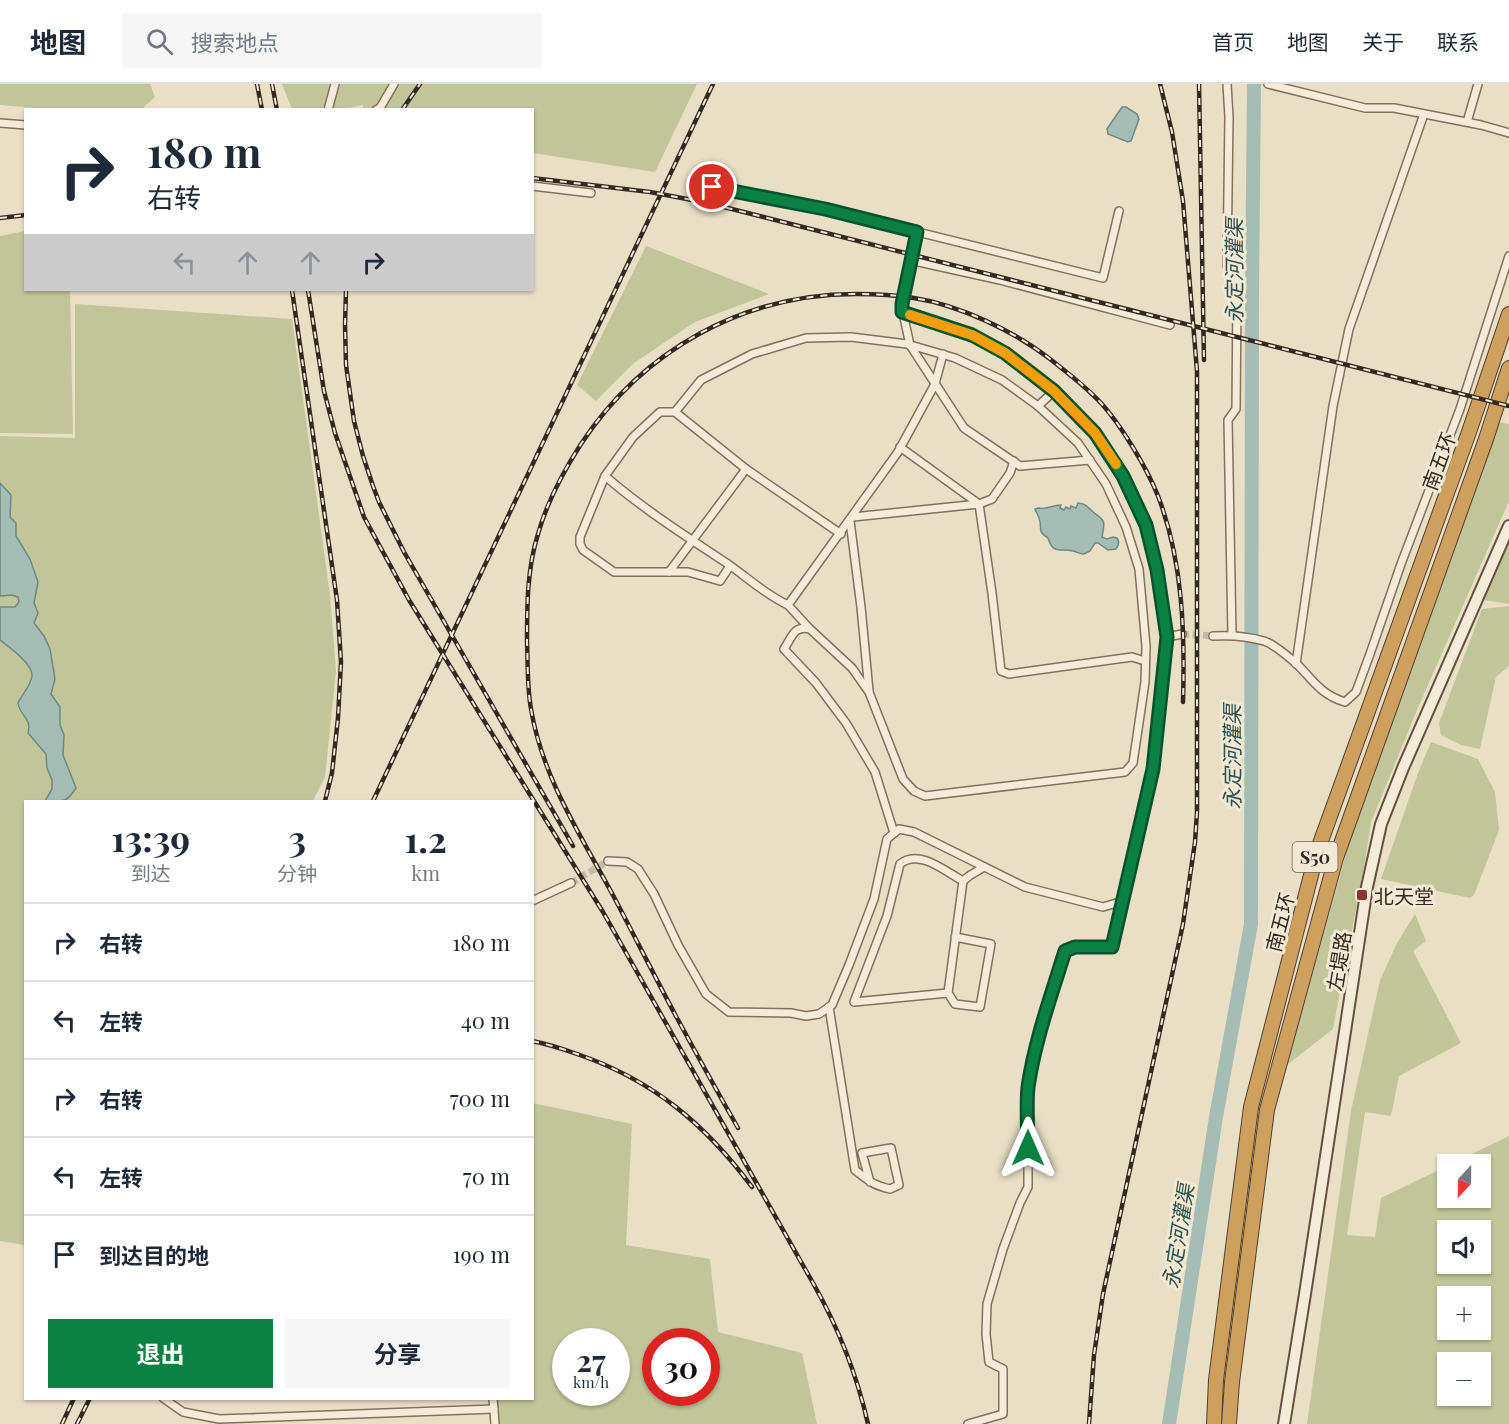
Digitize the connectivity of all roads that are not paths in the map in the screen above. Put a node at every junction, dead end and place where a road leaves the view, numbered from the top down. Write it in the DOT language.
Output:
graph roads {
  1 [pos="335,84"];
  2 [pos="394,84"];
  3 [pos="1227,84"];
  4 [pos="1268,84"];
  5 [pos="1478,84"];
  6 [pos="329,108"];
  7 [pos="380,108"];
  8 [pos="1424,114"];
  9 [pos="1467,122"];
  10 [pos="0,123"];
  11 [pos="24,125"];
  12 [pos="1509,133"];
  13 [pos="534,186"];
  14 [pos="712,187"];
  15 [pos="591,193"];
  16 [pos="1119,211"];
  17 [pos="917,232"];
  18 [pos="1509,256"];
  19 [pos="910,260"];
  20 [pos="902,312"];
  21 [pos="1509,314"];
  22 [pos="1170,324"];
  23 [pos="910,345"];
  24 [pos="944,354"];
  25 [pos="1509,369"];
  26 [pos="935,384"];
  27 [pos="1054,391"];
  28 [pos="1038,406"];
  29 [pos="675,412"];
  30 [pos="900,447"];
  31 [pos="1090,460"];
  32 [pos="1014,461"];
  33 [pos="747,469"];
  34 [pos="605,476"];
  35 [pos="979,504"];
  36 [pos="851,519"];
  37 [pos="1509,526"];
  38 [pos="841,534"];
  39 [pos="693,541"];
  40 [pos="730,566"];
  41 [pos="669,572"];
  42 [pos="788,605"];
  43 [pos="810,629"];
  44 [pos="1182,634"];
  45 [pos="1232,635"];
  46 [pos="1212,636"];
  47 [pos="1167,637"];
  48 [pos="1145,661"];
  49 [pos="1296,664"];
  50 [pos="1144,682"];
  51 [pos="1161,684"];
  52 [pos="869,692"];
  53 [pos="894,833"];
  54 [pos="608,861"];
  55 [pos="984,867"];
  56 [pos="963,881"];
  57 [pos="571,883"];
  58 [pos="534,900"];
  59 [pos="1123,901"];
  60 [pos="956,937"];
  61 [pos="948,993"];
  62 [pos="829,1007"];
  63 [pos="870,1182"];
  64 [pos="166,1400"];
  65 [pos="493,1400"];
  66 [pos="494,1409"];
  67 [pos="203,1416"];
  68 [pos="203,1424"];
  69 [pos="495,1424"];
  70 [pos="968,1424"];
  71 [pos="1214,1424"];
  72 [pos="1229,1424"];
  73 [pos="1284,1424"];
  1 -- 6 [label="street"];
  2 -- 7 [label="street"];
  3 -- 45 [label="street"];
  4 -- 8 [label="street"];
  5 -- 9 [label="street"];
  8 -- 9 [label="street"];
  8 -- 49 [label="street"];
  9 -- 12 [label="street"];
  10 -- 11 [label="street"];
  13 -- 15 [label="street"];
  14 -- 17 [label="street"];
  16 -- 17 [label="street"];
  17 -- 19 [label="street"];
  18 -- 49 [label="street"];
  19 -- 20 [label="street"];
  19 -- 22 [label="street"];
  20 -- 23 [label="street"];
  20 -- 27 [label="street"];
  21 -- 71 [label="highway, 南五环 / S50"];
  23 -- 24 [label="street"];
  23 -- 26 [label="street"];
  23 -- 29 [label="street"];
  24 -- 26 [label="street"];
  24 -- 28 [label="street"];
  25 -- 72 [label="highway, 南五环 / S50"];
  26 -- 30 [label="street"];
  26 -- 32 [label="street"];
  27 -- 28 [label="street"];
  27 -- 47 [label="street"];
  28 -- 31 [label="street"];
  29 -- 33 [label="street"];
  29 -- 34 [label="street"];
  30 -- 35 [label="street"];
  30 -- 36 [label="street"];
  31 -- 32 [label="street"];
  31 -- 48 [label="street"];
  32 -- 35 [label="street"];
  33 -- 38 [label="street"];
  33 -- 39 [label="street"];
  34 -- 39 [label="street"];
  34 -- 41 [label="street"];
  35 -- 36 [label="street"];
  35 -- 48 [label="street"];
  36 -- 38 [label="street"];
  36 -- 52 [label="street"];
  37 -- 73 [label="main road, 左堤路"];
  38 -- 42 [label="street"];
  39 -- 40 [label="street"];
  39 -- 41 [label="street"];
  40 -- 41 [label="street"];
  40 -- 42 [label="street"];
  42 -- 43 [label="street"];
  43 -- 52 [label="street"];
  43 -- 53 [label="street"];
  44 -- 47 [label="street"];
  45 -- 46 [label="street"];
  45 -- 49 [label="street"];
  47 -- 51 [label="street"];
  48 -- 50 [label="street"];
  50 -- 51 [label="street"];
  50 -- 52 [label="street"];
  51 -- 59 [label="street"];
  53 -- 55 [label="street"];
  53 -- 62 [label="street"];
  54 -- 62 [label="street"];
  55 -- 56 [label="street"];
  55 -- 59 [label="street"];
  56 -- 60 [label="street"];
  56 -- 61 [label="street"];
  57 -- 58 [label="street"];
  59 -- 70 [label="street"];
  60 -- 61 [label="street"];
  60 -- 61 [label="street"];
  62 -- 63 [label="street"];
  63 -- 63 [label="street"];
  64 -- 67 [label="street"];
  65 -- 66 [label="street"];
  66 -- 67 [label="street"];
  66 -- 69 [label="street"];
  67 -- 68 [label="street"];
}
